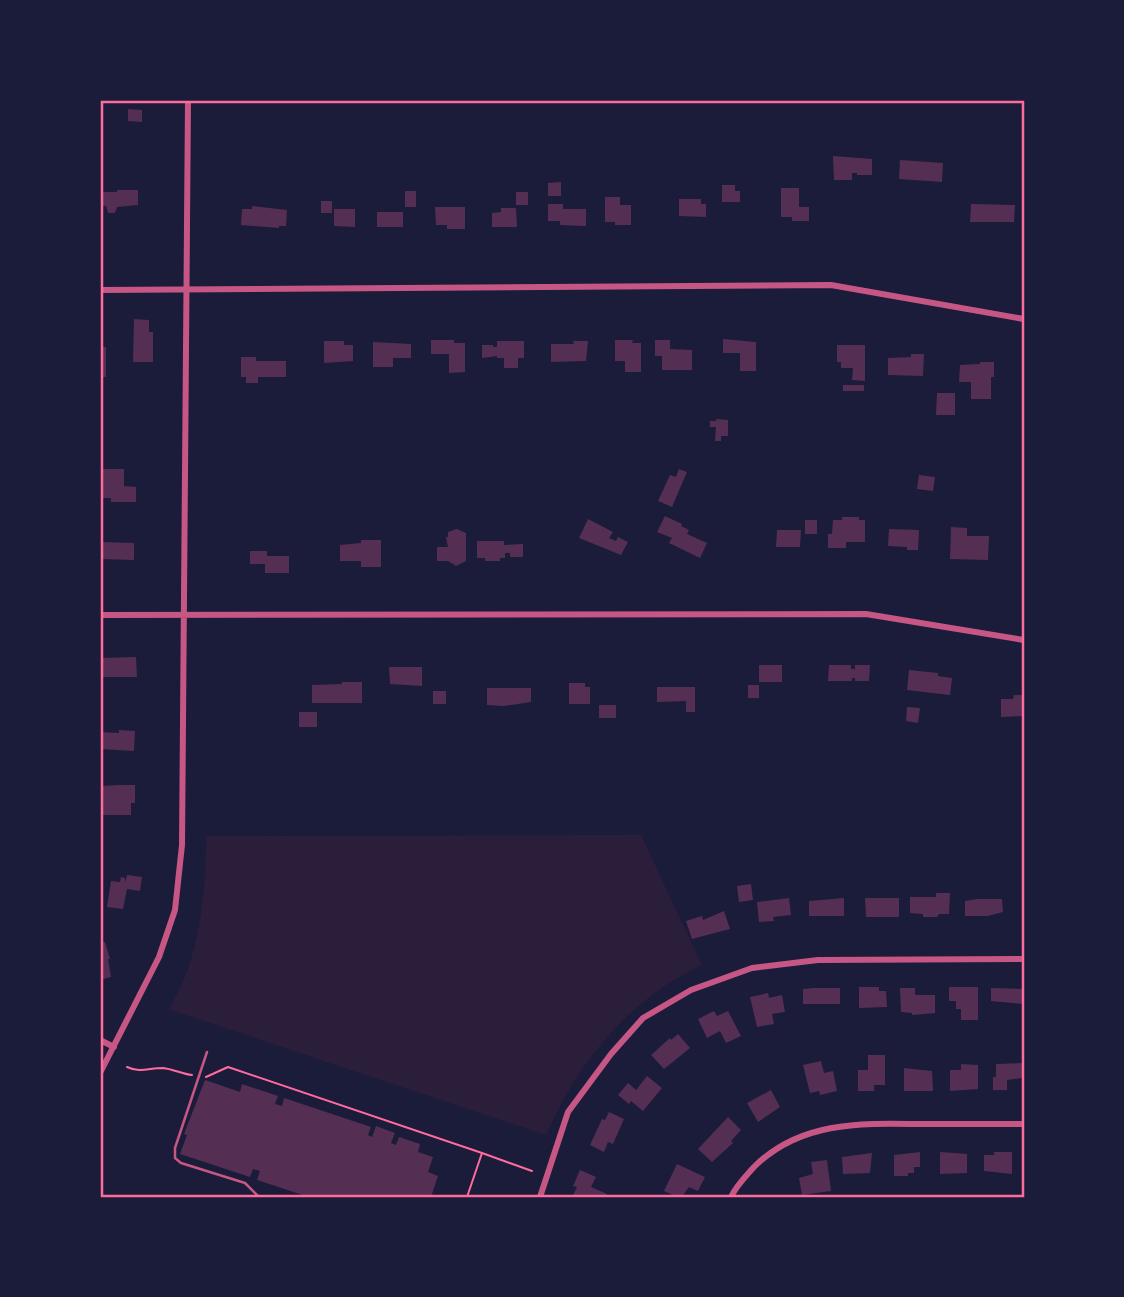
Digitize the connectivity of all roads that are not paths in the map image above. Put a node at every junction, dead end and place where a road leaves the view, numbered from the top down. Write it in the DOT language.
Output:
graph roads {
  1 [pos="188,100"];
  2 [pos="100,290"];
  3 [pos="187,290"];
  4 [pos="1024,319"];
  5 [pos="100,615"];
  6 [pos="185,615"];
  7 [pos="1024,640"];
  8 [pos="1024,959"];
  9 [pos="100,1040"];
  10 [pos="114,1047"];
  11 [pos="207,1052"];
  12 [pos="100,1073"];
  13 [pos="1024,1124"];
  14 [pos="259,1197"];
  15 [pos="540,1197"];
  16 [pos="731,1197"];
  1 -- 3 [label="street"];
  2 -- 3 [label="street"];
  3 -- 4 [label="street"];
  3 -- 6 [label="street"];
  5 -- 6 [label="street"];
  6 -- 7 [label="street"];
  6 -- 10 [label="street"];
  8 -- 15 [label="street"];
  9 -- 10 [label="street"];
  10 -- 12 [label="street"];
  11 -- 14 [label="lane"];
  13 -- 16 [label="street"];
}
